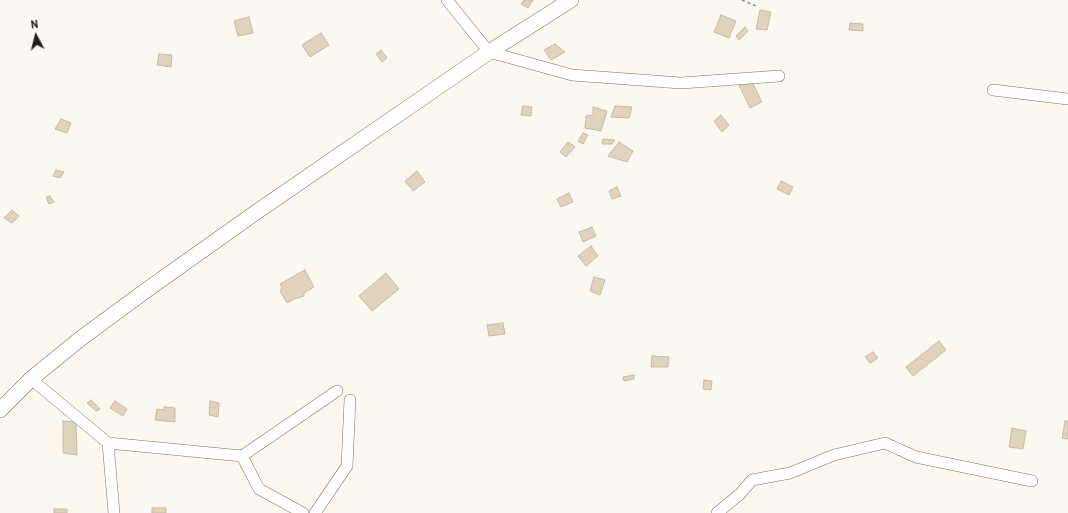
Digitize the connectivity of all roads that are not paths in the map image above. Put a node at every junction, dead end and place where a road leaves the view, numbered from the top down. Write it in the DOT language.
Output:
graph roads {
  1 [pos="447,0"];
  2 [pos="571,0"];
  3 [pos="489,52"];
  4 [pos="780,76"];
  5 [pos="993,90"];
  6 [pos="1068,99"];
  7 [pos="31,379"];
  8 [pos="338,391"];
  9 [pos="350,400"];
  10 [pos="0,410"];
  11 [pos="108,443"];
  12 [pos="242,456"];
  13 [pos="1032,481"];
  14 [pos="114,513"];
  15 [pos="303,513"];
  16 [pos="315,513"];
  17 [pos="717,513"];
  1 -- 3 [label="street"];
  2 -- 3 [label="street"];
  3 -- 4 [label="street"];
  3 -- 7 [label="street"];
  5 -- 6 [label="street"];
  7 -- 10 [label="street"];
  7 -- 11 [label="street"];
  8 -- 12 [label="street"];
  9 -- 16 [label="street"];
  11 -- 12 [label="street"];
  11 -- 14 [label="street"];
  12 -- 15 [label="street"];
  13 -- 17 [label="street"];
}
